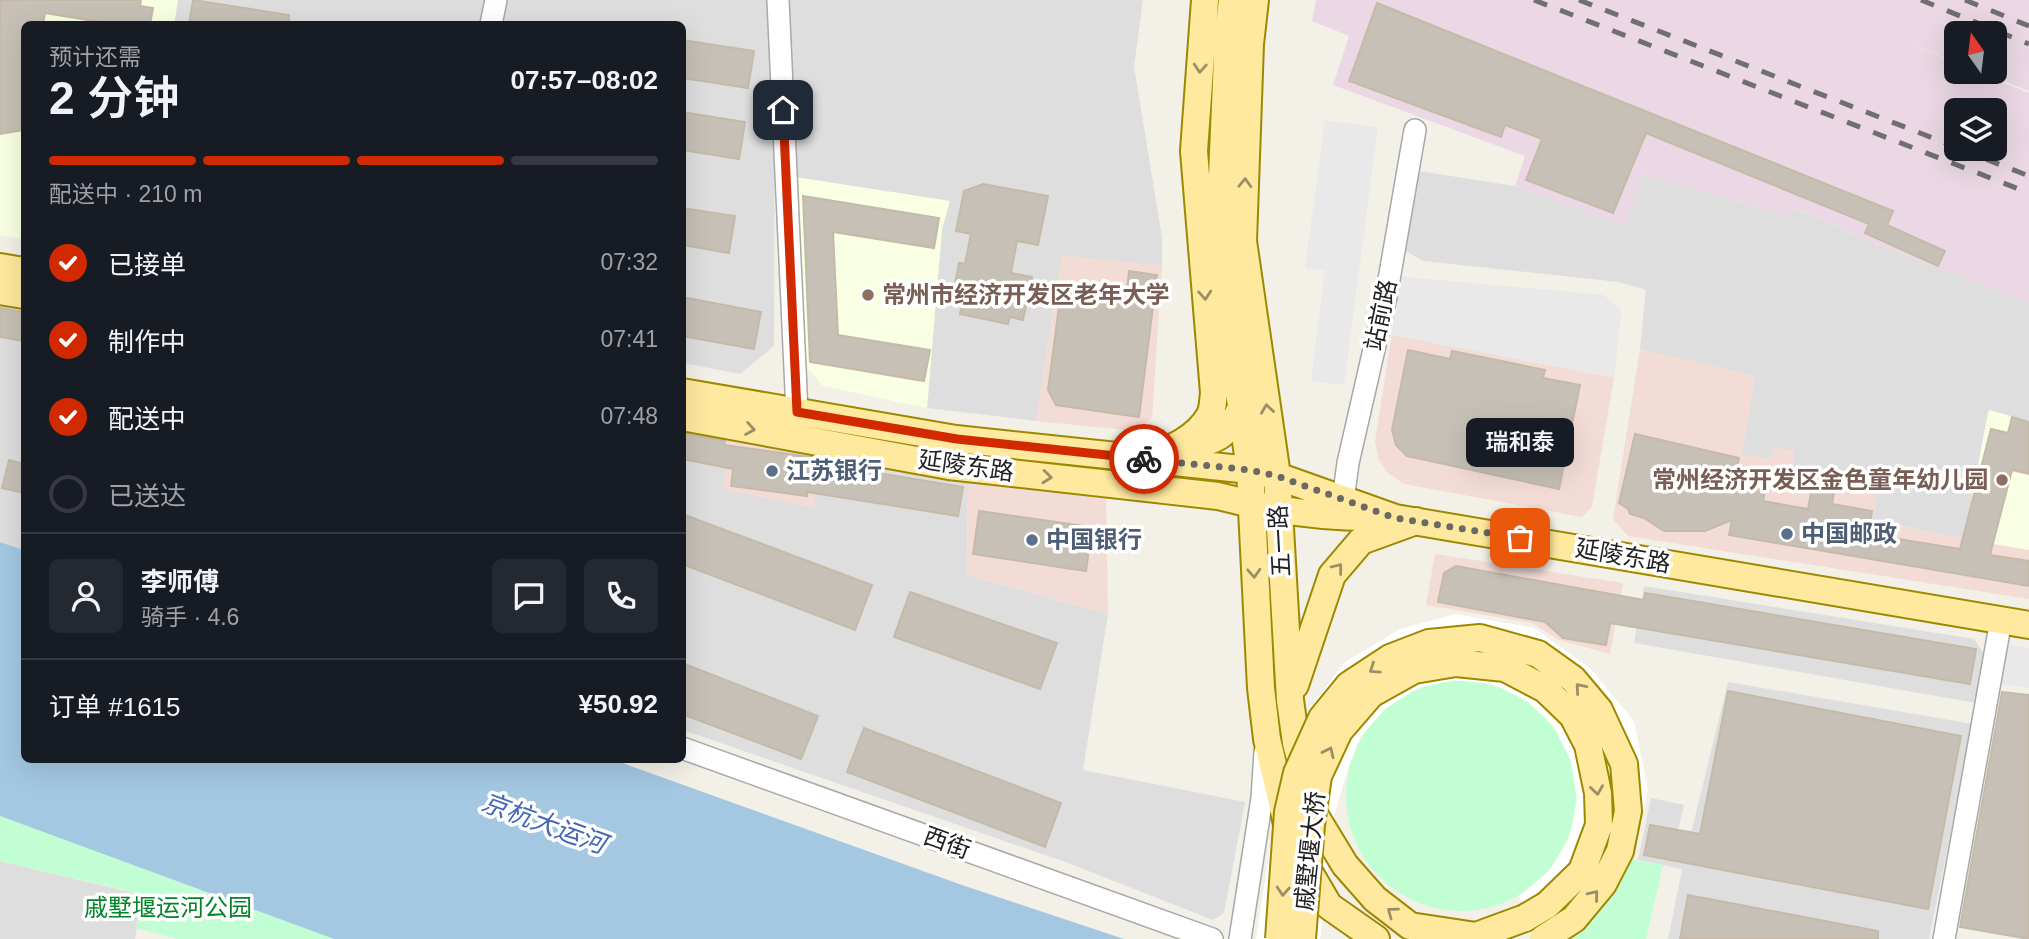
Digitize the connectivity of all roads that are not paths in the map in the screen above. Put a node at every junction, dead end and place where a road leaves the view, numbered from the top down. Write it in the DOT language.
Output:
graph roads {
  1 [pos="496,0"];
  2 [pos="778,0"];
  3 [pos="1205,0"];
  4 [pos="1232,0"];
  5 [pos="1255,0"];
  6 [pos="492,21"];
  7 [pos="1415,130"];
  8 [pos="0,267"];
  9 [pos="21,270"];
  10 [pos="0,291"];
  11 [pos="21,294"];
  12 [pos="686,392"];
  13 [pos="1241,408"];
  14 [pos="686,417"];
  15 [pos="795,425"];
  16 [pos="1161,453"];
  17 [pos="1128,457"];
  18 [pos="1250,470"];
  19 [pos="1277,476"];
  20 [pos="1343,500"];
  21 [pos="1250,505"];
  22 [pos="1278,509"];
  23 [pos="1406,519"];
  24 [pos="2001,620"];
  25 [pos="2029,625"];
  26 [pos="1290,700"];
  27 [pos="1266,739"];
  28 [pos="686,749"];
  29 [pos="1525,918"];
  30 [pos="1212,939"];
  31 [pos="1240,939"];
  32 [pos="1279,939"];
  33 [pos="1302,939"];
  34 [pos="1376,939"];
  35 [pos="1543,939"];
  36 [pos="1944,939"];
  1 -- 6 [label="street"];
  2 -- 15 [label="street"];
  3 -- 16 [label="main road, one-way"];
  4 -- 13 [label="main road, 五一路"];
  19 -- 5 [label="main road, 五一路, one-way"];
  7 -- 20 [label="street, 站前路"];
  8 -- 9 [label="main road"];
  10 -- 11 [label="main road"];
  12 -- 15 [label="main road, 延陵东路"];
  13 -- 16 [label="main road"];
  13 -- 18 [label="main road, 五一路"];
  14 -- 15 [label="main road, 延陵东路, one-way"];
  15 -- 17 [label="main road, 延陵东路"];
  15 -- 21 [label="main road, 延陵东路, one-way"];
  16 -- 17 [label="main road"];
  17 -- 18 [label="main road, 延陵东路"];
  18 -- 19 [label="main road, 延陵东路"];
  18 -- 21 [label="main road, 五一路"];
  19 -- 20 [label="main road, 延陵东路"];
  19 -- 22 [label="main road, 五一路"];
  20 -- 23 [label="main road, 延陵东路"];
  21 -- 22 [label="main road, 延陵东路"];
  21 -- 27 [label="main road, 五一路, one-way"];
  22 -- 23 [label="main road, 延陵东路"];
  22 -- 26 [label="main road, 五一路"];
  23 -- 24 [label="main road, 延陵东路"];
  26 -- 23 [label="main road, one-way"];
  24 -- 25 [label="main road, 延陵东路"];
  24 -- 36 [label="street"];
  29 -- 26 [label="main road, 五一路, one-way"];
  27 -- 31 [label="street"];
  27 -- 34 [label="main road, 五一路"];
  28 -- 30 [label="street, 西街"];
  33 -- 29 [label="main road, 戚墅堰大桥, one-way, bridge"];
  35 -- 32 [label="main road, 戚墅堰大桥, one-way, bridge"];
}
